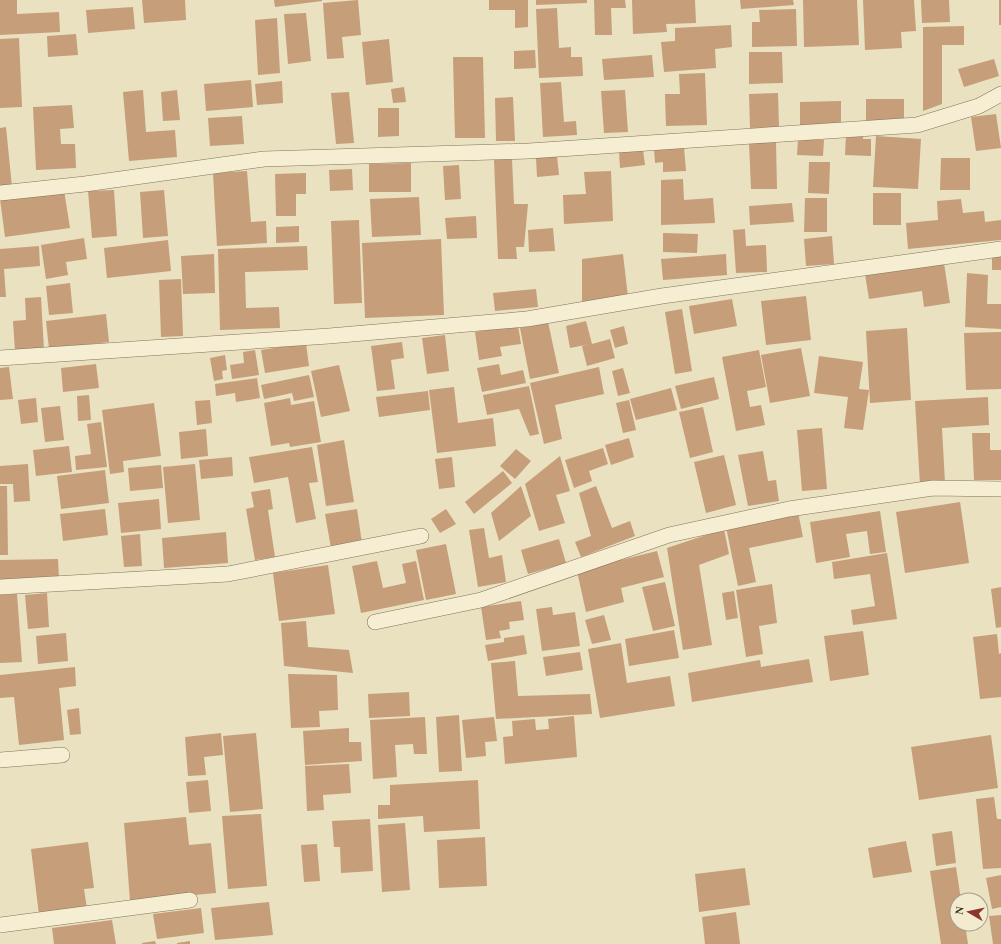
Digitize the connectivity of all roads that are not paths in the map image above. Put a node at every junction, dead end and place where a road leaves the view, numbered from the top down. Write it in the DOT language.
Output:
graph roads {
  1 [pos="1001,94"];
  2 [pos="0,193"];
  3 [pos="1001,249"];
  4 [pos="0,358"];
  5 [pos="1001,490"];
  6 [pos="422,536"];
  7 [pos="0,587"];
  8 [pos="375,622"];
  9 [pos="62,755"];
  10 [pos="0,760"];
  11 [pos="190,900"];
  12 [pos="0,925"];
  1 -- 2 [label="lane"];
  3 -- 4 [label="lane"];
  5 -- 8 [label="lane"];
  6 -- 7 [label="lane"];
  9 -- 10 [label="lane"];
  11 -- 12 [label="lane"];
}
